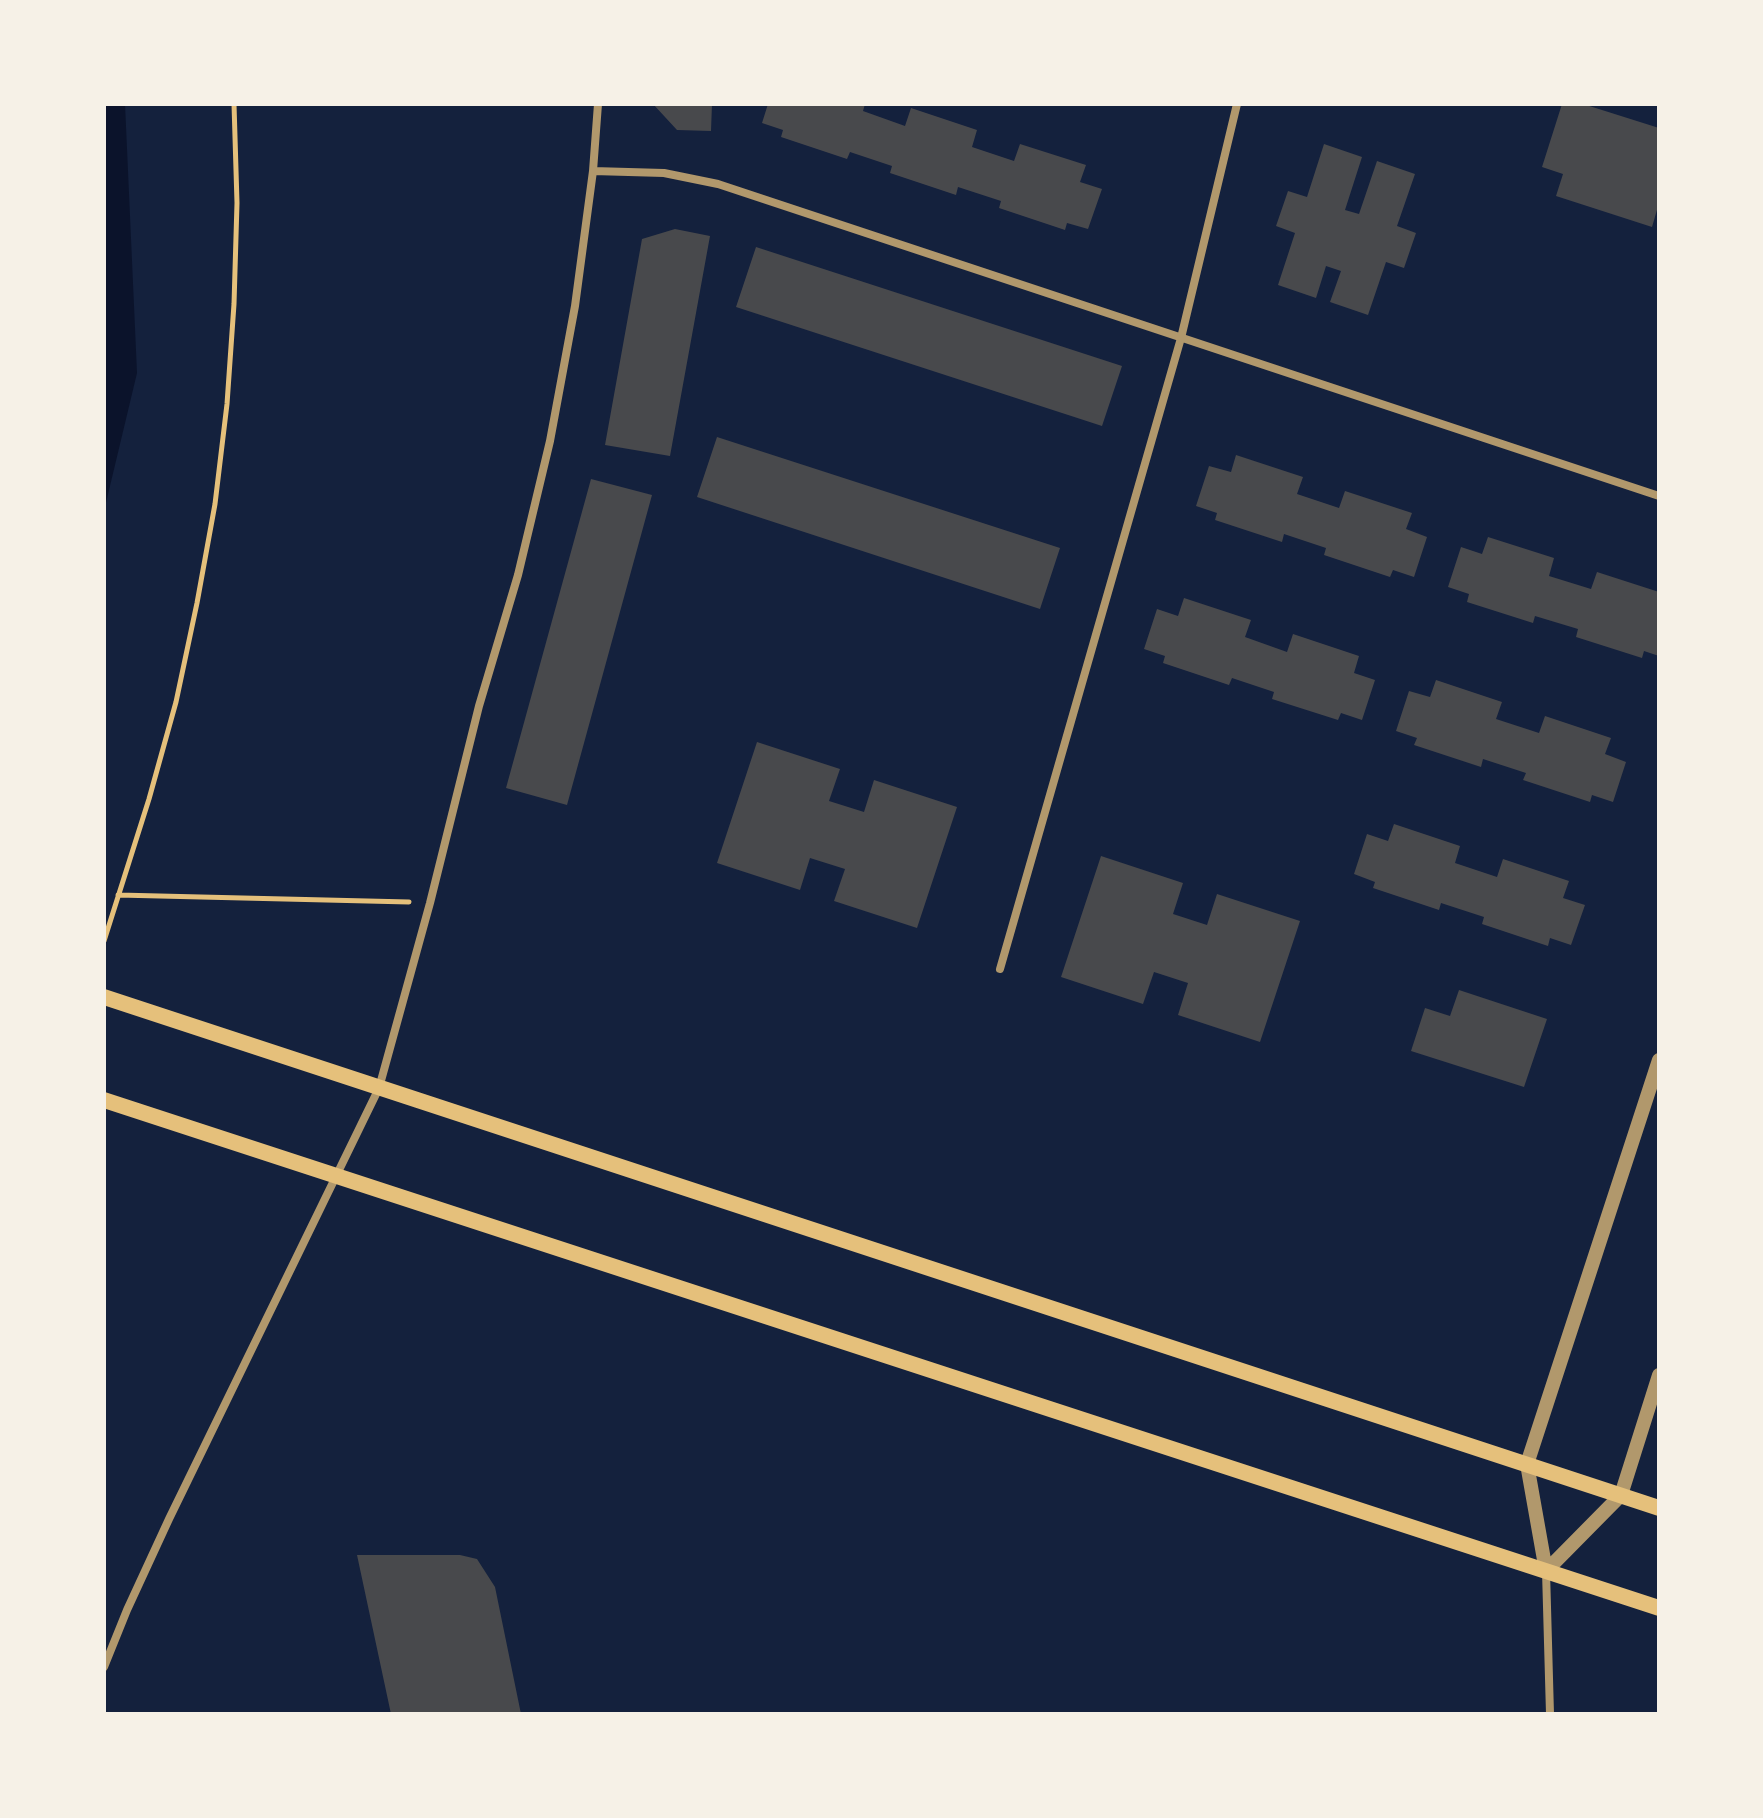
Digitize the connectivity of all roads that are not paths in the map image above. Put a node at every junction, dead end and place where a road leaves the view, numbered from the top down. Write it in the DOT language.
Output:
graph roads {
  1 [pos="598,104"];
  2 [pos="1237,104"];
  3 [pos="593,171"];
  4 [pos="1181,338"];
  5 [pos="1659,496"];
  6 [pos="1000,969"];
  7 [pos="104,997"];
  8 [pos="1659,1060"];
  9 [pos="379,1088"];
  10 [pos="104,1100"];
  11 [pos="336,1176"];
  12 [pos="1659,1375"];
  13 [pos="1527,1464"];
  14 [pos="1621,1495"];
  15 [pos="1659,1508"];
  16 [pos="1546,1571"];
  17 [pos="1659,1608"];
  18 [pos="104,1667"];
  19 [pos="1550,1714"];
  1 -- 3 [label="street"];
  2 -- 4 [label="street"];
  3 -- 4 [label="street"];
  3 -- 9 [label="street"];
  4 -- 5 [label="street"];
  4 -- 6 [label="street"];
  7 -- 9 [label="main road"];
  8 -- 13 [label="street"];
  9 -- 11 [label="street"];
  9 -- 13 [label="main road"];
  10 -- 11 [label="main road"];
  11 -- 16 [label="main road"];
  11 -- 18 [label="street"];
  12 -- 14 [label="street"];
  13 -- 14 [label="main road"];
  13 -- 16 [label="street"];
  14 -- 15 [label="main road"];
  14 -- 16 [label="street"];
  16 -- 17 [label="main road"];
  16 -- 19 [label="street"];
}
